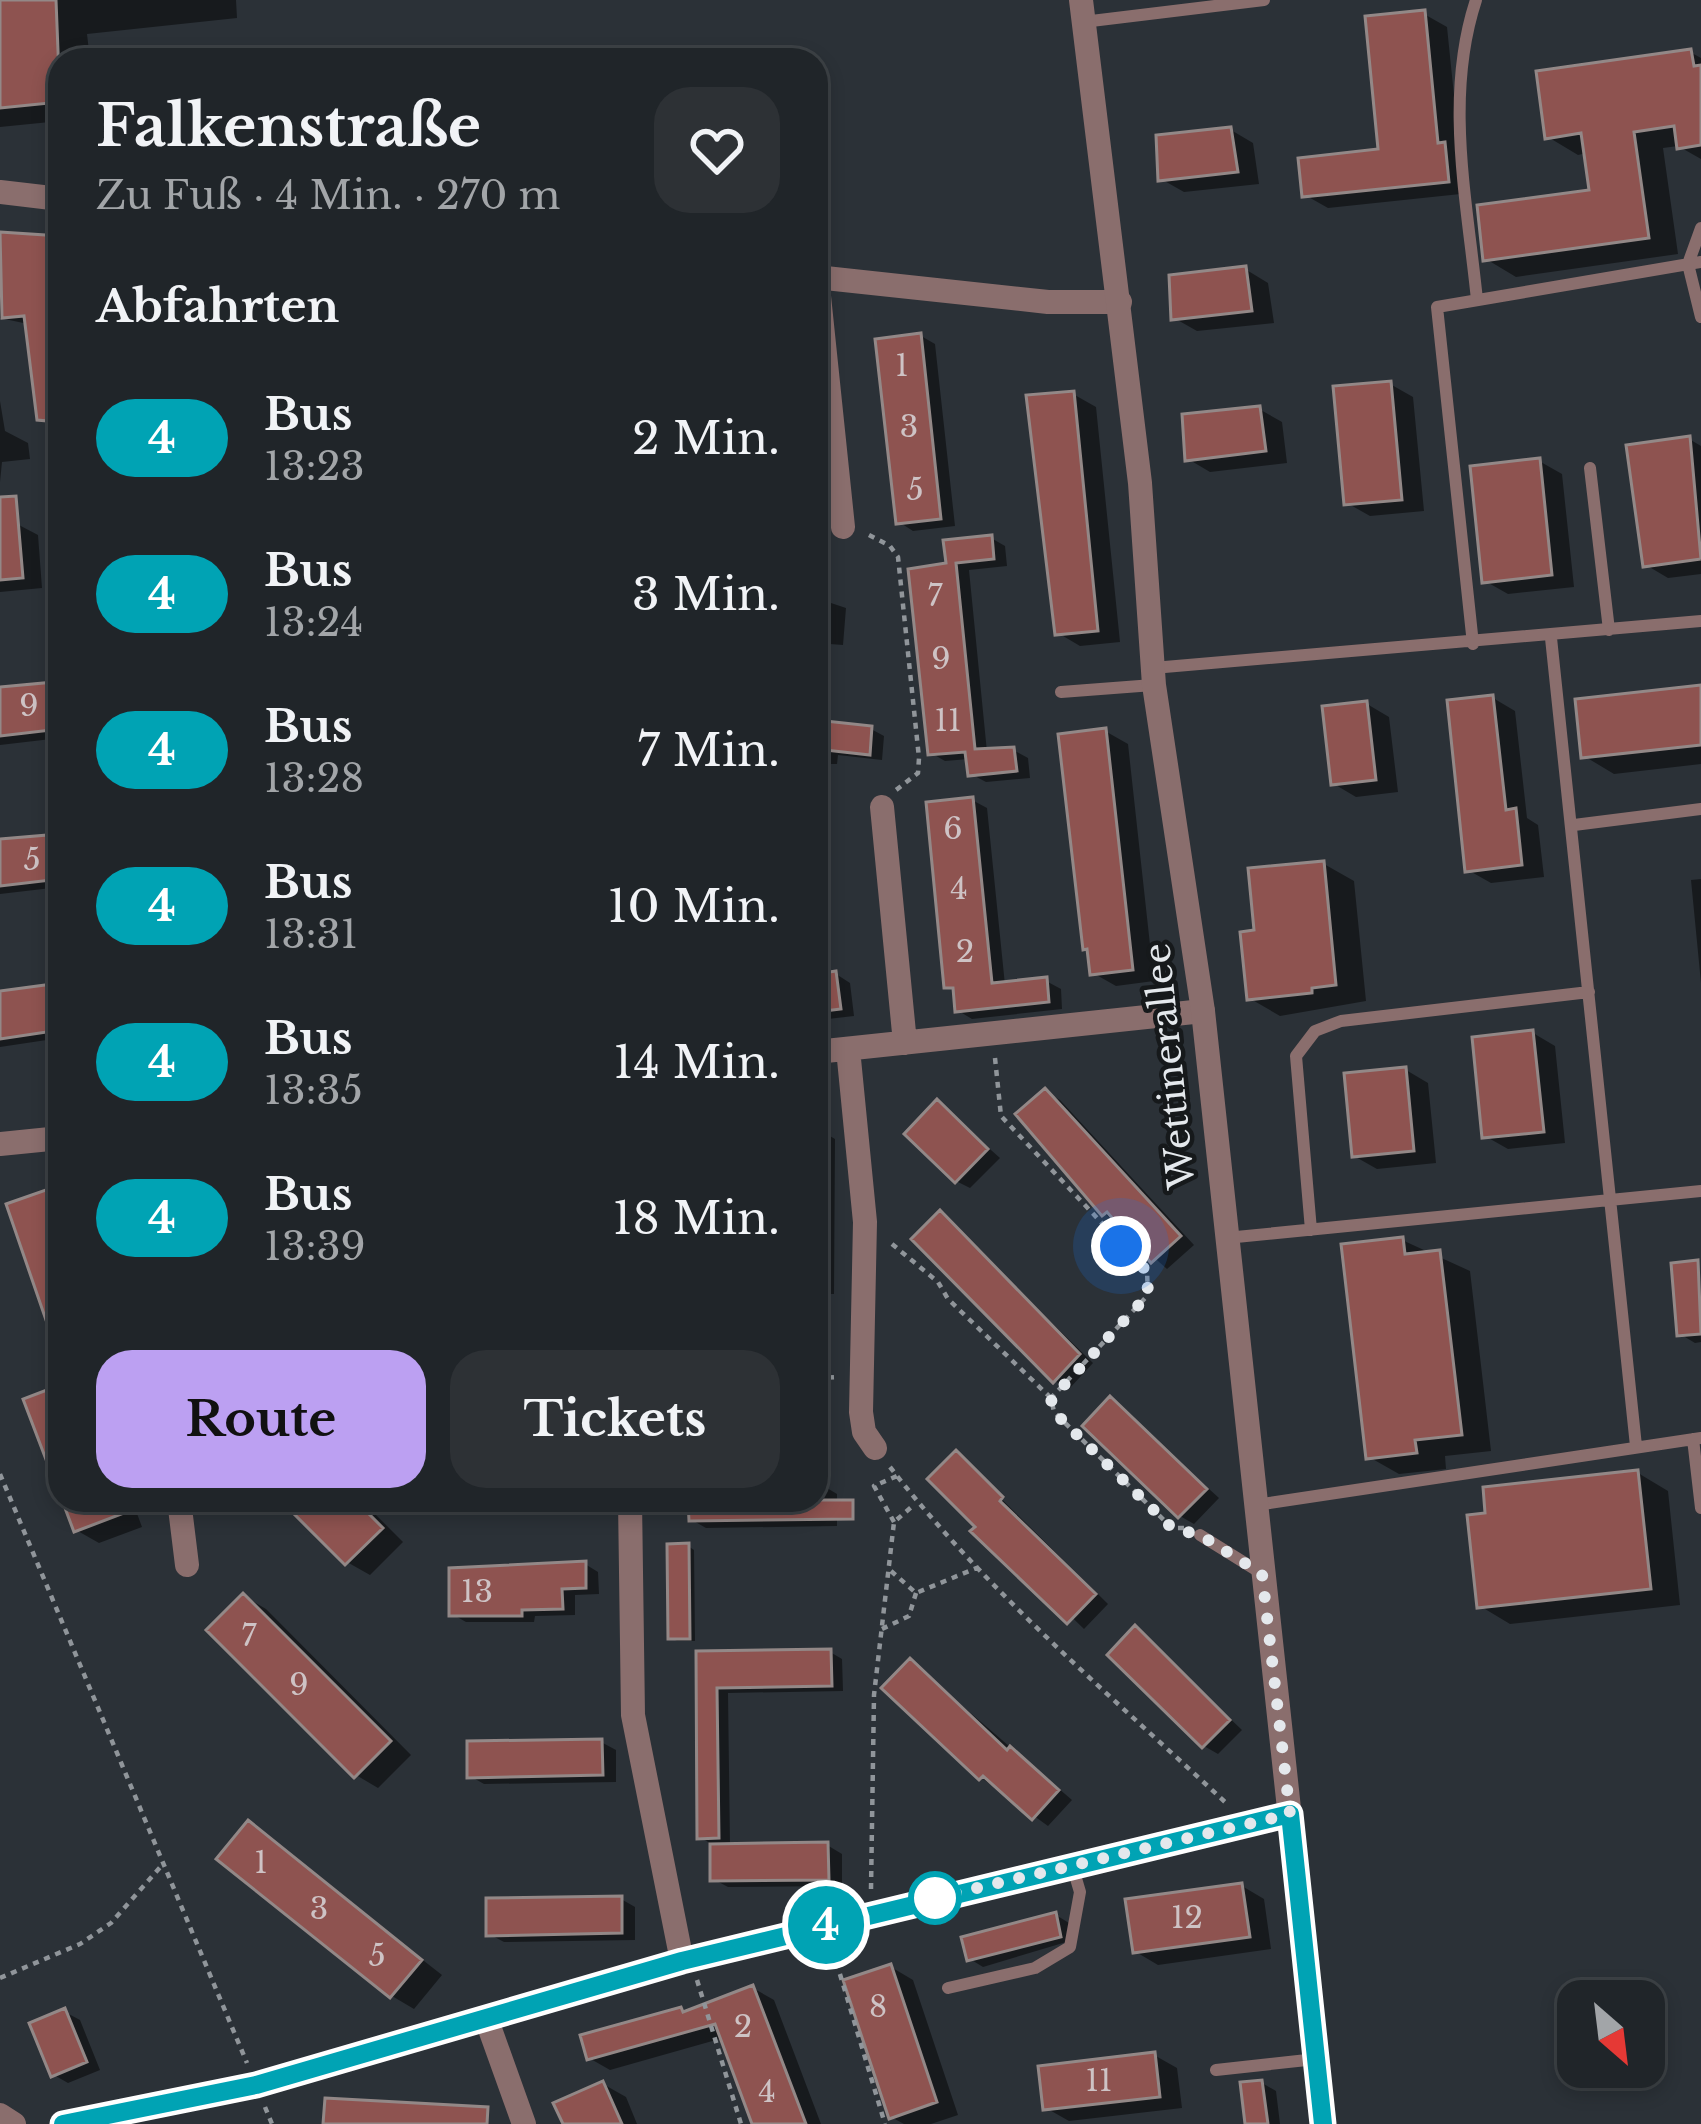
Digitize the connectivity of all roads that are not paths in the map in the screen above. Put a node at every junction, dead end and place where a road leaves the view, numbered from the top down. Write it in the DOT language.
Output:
graph roads {
  1 [pos="1264,0"];
  2 [pos="1476,0"];
  3 [pos="1233,2"];
  4 [pos="1082,11"];
  5 [pos="0,192"];
  6 [pos="48,198"];
  7 [pos="1701,228"];
  8 [pos="1694,263"];
  9 [pos="828,278"];
  10 [pos="1478,300"];
  11 [pos="1120,302"];
  12 [pos="1701,317"];
  13 [pos="828,383"];
  14 [pos="1590,468"];
  15 [pos="843,527"];
  16 [pos="1701,621"];
  17 [pos="1609,630"];
  18 [pos="1552,638"];
  19 [pos="1473,644"];
  20 [pos="1154,676"];
  21 [pos="1061,692"];
  22 [pos="882,807"];
  23 [pos="1701,809"];
  24 [pos="1574,825"];
  25 [pos="1589,992"];
  26 [pos="1203,1011"];
  27 [pos="905,1043"];
  28 [pos="848,1049"];
  29 [pos="828,1051"];
  30 [pos="48,1139"];
  31 [pos="0,1144"];
  32 [pos="1701,1191"];
  33 [pos="1607,1200"];
  34 [pos="1311,1230"];
  35 [pos="1225,1238"];
  36 [pos="1697,1438"];
  37 [pos="1636,1447"];
  38 [pos="875,1448"];
  39 [pos="1254,1505"];
  40 [pos="1701,1508"];
  41 [pos="180,1512"];
  42 [pos="630,1512"];
  43 [pos="1200,1535"];
  44 [pos="187,1565"];
  45 [pos="1262,1574"];
  46 [pos="1290,1814"];
  47 [pos="1071,1864"];
  48 [pos="687,1960"];
  49 [pos="948,1988"];
  50 [pos="486,2018"];
  51 [pos="1316,2059"];
  52 [pos="1216,2069"];
  53 [pos="0,2115"];
  54 [pos="14,2124"];
  55 [pos="63,2124"];
  56 [pos="524,2124"];
  57 [pos="1323,2124"];
  1 -- 3 [label="lane"];
  2 -- 10 [label="lane"];
  3 -- 4 [label="lane"];
  4 -- 11 [label="street, Wettinerallee"];
  5 -- 6 [label="street"];
  7 -- 8 [label="lane"];
  8 -- 10 [label="lane"];
  8 -- 12 [label="lane"];
  9 -- 11 [label="street"];
  10 -- 19 [label="lane"];
  11 -- 20 [label="street, Wettinerallee"];
  13 -- 15 [label="street"];
  14 -- 17 [label="lane"];
  16 -- 17 [label="lane"];
  17 -- 18 [label="lane"];
  18 -- 19 [label="lane"];
  18 -- 24 [label="lane"];
  19 -- 20 [label="lane"];
  20 -- 21 [label="lane"];
  20 -- 26 [label="street, Wettinerallee"];
  22 -- 27 [label="street"];
  23 -- 24 [label="lane"];
  24 -- 25 [label="lane"];
  25 -- 33 [label="lane"];
  25 -- 34 [label="lane"];
  26 -- 27 [label="street"];
  26 -- 35 [label="street, Wettinerallee"];
  27 -- 28 [label="street"];
  28 -- 29 [label="street"];
  28 -- 38 [label="street"];
  30 -- 31 [label="street"];
  32 -- 33 [label="lane"];
  33 -- 34 [label="lane"];
  33 -- 37 [label="lane"];
  34 -- 35 [label="lane"];
  35 -- 39 [label="street, Wettinerallee"];
  36 -- 37 [label="lane"];
  36 -- 40 [label="lane"];
  37 -- 39 [label="lane"];
  39 -- 45 [label="street, Wettinerallee"];
  41 -- 44 [label="street"];
  42 -- 48 [label="street"];
  43 -- 45 [label="lane"];
  45 -- 46 [label="street, Wettinerallee"];
  46 -- 47 [label="street"];
  46 -- 51 [label="street, Wettinerallee"];
  47 -- 48 [label="street"];
  47 -- 49 [label="lane"];
  48 -- 50 [label="street"];
  50 -- 55 [label="street"];
  50 -- 56 [label="street"];
  51 -- 52 [label="lane"];
  51 -- 57 [label="street, Wettinerallee"];
  53 -- 54 [label="street"];
}
